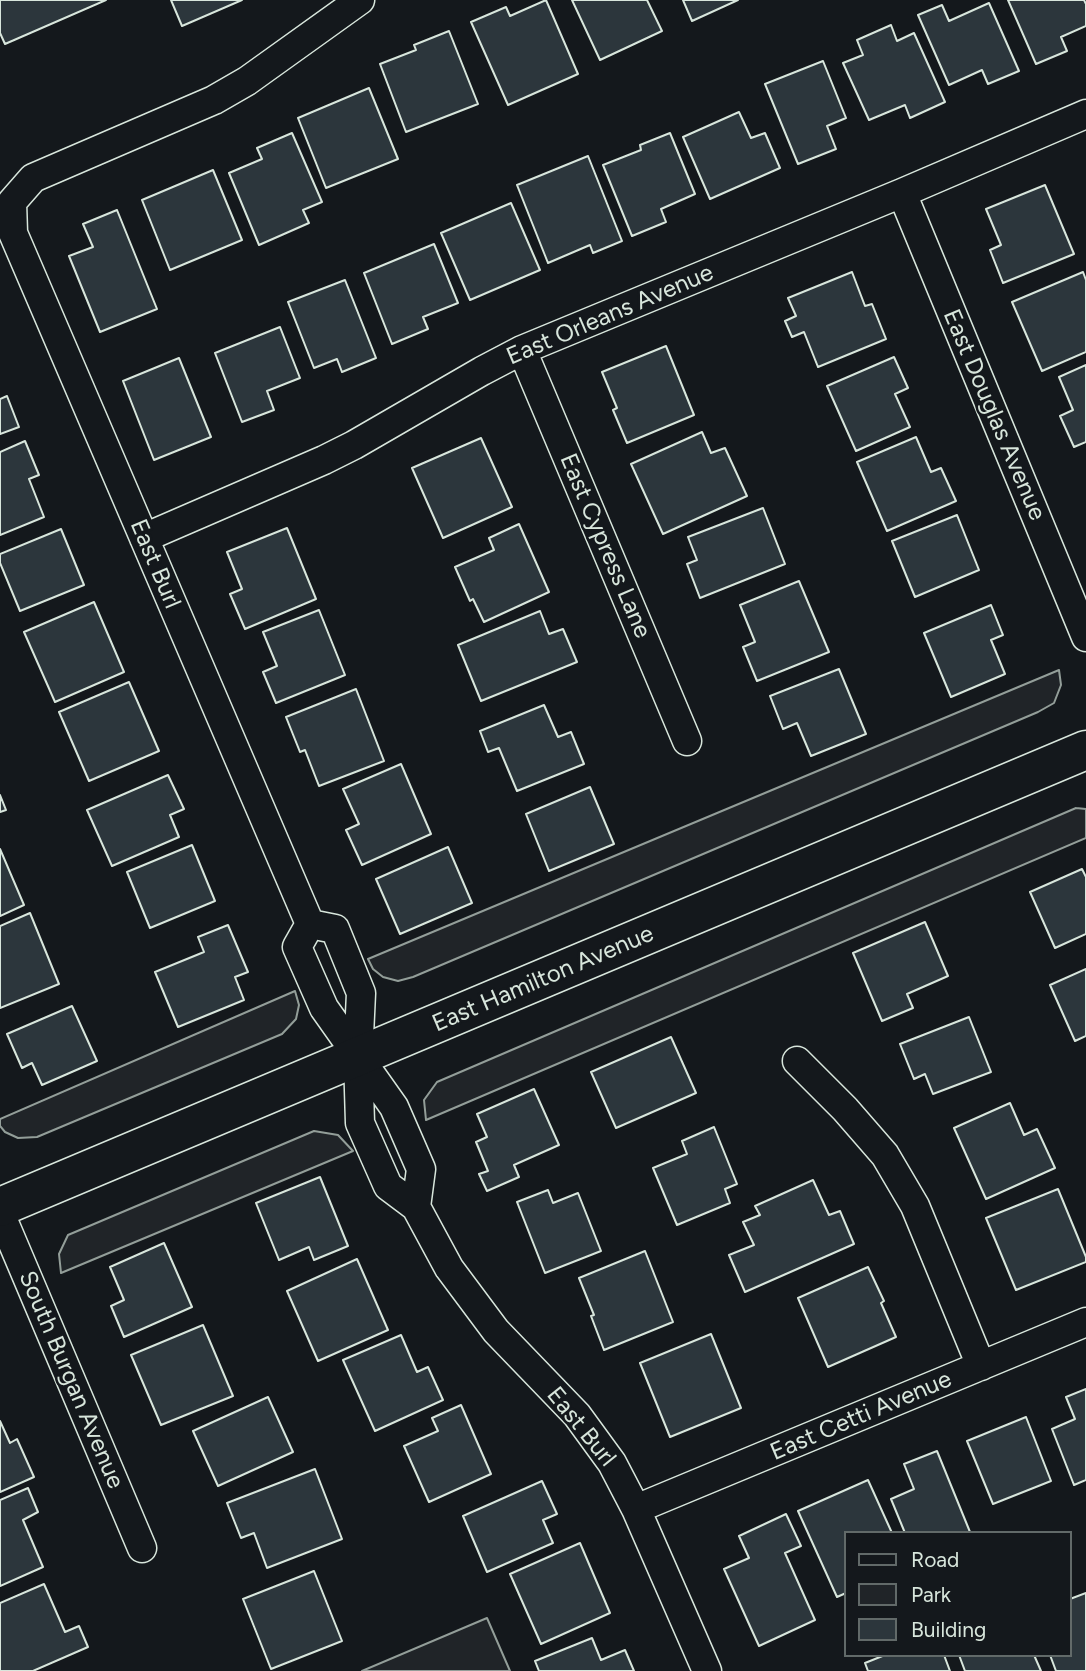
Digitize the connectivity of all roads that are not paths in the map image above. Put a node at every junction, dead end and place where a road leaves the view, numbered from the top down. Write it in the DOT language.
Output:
graph roads {
  1 [pos="360,0"];
  2 [pos="1086,114"];
  3 [pos="902,193"];
  4 [pos="522,350"];
  5 [pos="144,538"];
  6 [pos="1086,637"];
  7 [pos="687,741"];
  8 [pos="1086,750"];
  9 [pos="310,924"];
  10 [pos="358,1057"];
  11 [pos="797,1061"];
  12 [pos="0,1207"];
  13 [pos="416,1207"];
  14 [pos="0,1213"];
  15 [pos="1086,1322"];
  16 [pos="981,1366"];
  17 [pos="636,1509"];
  18 [pos="142,1548"];
  19 [pos="707,1671"];
  1 -- 5 [label="street, East Burl"];
  2 -- 3 [label="street, East Orleans Avenue"];
  3 -- 4 [label="street, East Orleans Avenue"];
  3 -- 6 [label="street, East Douglas Avenue"];
  4 -- 5 [label="street, East Orleans Avenue"];
  4 -- 7 [label="street, East Cypress Lane"];
  5 -- 9 [label="street, East Burl"];
  8 -- 10 [label="street, East Hamilton Avenue"];
  9 -- 10 [label="street"];
  9 -- 10 [label="street, East Burl"];
  10 -- 12 [label="street, East Hamilton Avenue"];
  10 -- 13 [label="street"];
  10 -- 13 [label="street, East Burl"];
  11 -- 16 [label="street"];
  13 -- 17 [label="street, East Burl"];
  14 -- 18 [label="street, South Burgan Avenue"];
  15 -- 16 [label="street, East Cetti Avenue"];
  16 -- 17 [label="street, East Cetti Avenue"];
  17 -- 19 [label="street, East Burl"];
}
